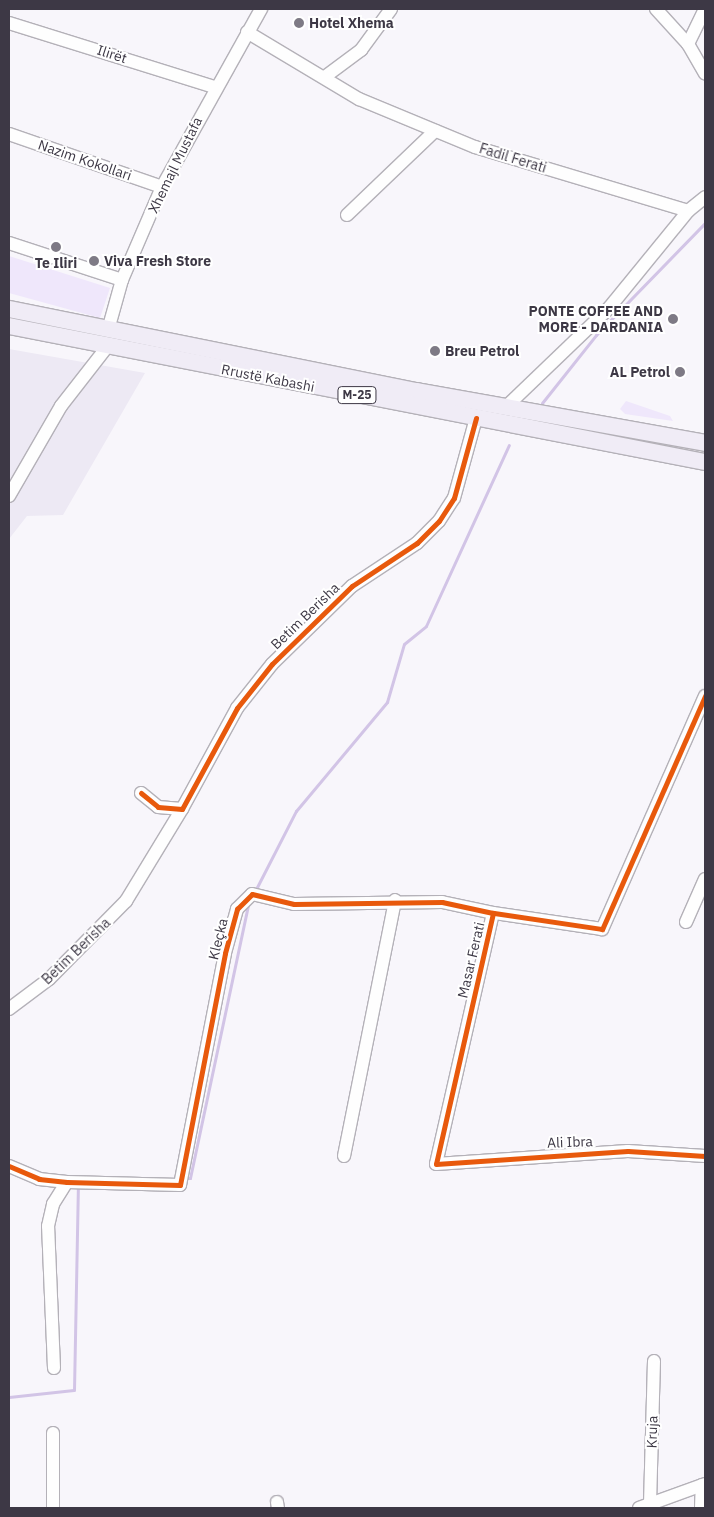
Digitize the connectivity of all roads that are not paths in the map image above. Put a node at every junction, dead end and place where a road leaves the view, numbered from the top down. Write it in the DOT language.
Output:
graph roads {
  1 [pos="261,9"];
  2 [pos="391,9"];
  3 [pos="656,9"];
  4 [pos="705,9"];
  5 [pos="9,23"];
  6 [pos="247,32"];
  7 [pos="688,44"];
  8 [pos="705,74"];
  9 [pos="326,76"];
  10 [pos="214,87"];
  11 [pos="435,131"];
  12 [pos="9,134"];
  13 [pos="162,187"];
  14 [pos="705,197"];
  15 [pos="688,211"];
  16 [pos="347,215"];
  17 [pos="9,244"];
  18 [pos="122,280"];
  19 [pos="9,309"];
  20 [pos="9,326"];
  21 [pos="108,330"];
  22 [pos="107,347"];
  23 [pos="508,405"];
  24 [pos="476,418"];
  25 [pos="705,443"];
  26 [pos="705,462"];
  27 [pos="9,496"];
  28 [pos="705,696"];
  29 [pos="142,792"];
  30 [pos="182,809"];
  31 [pos="705,879"];
  32 [pos="395,900"];
  33 [pos="493,913"];
  34 [pos="686,922"];
  35 [pos="9,1009"];
  36 [pos="344,1156"];
  37 [pos="705,1156"];
  38 [pos="436,1164"];
  39 [pos="9,1166"];
  40 [pos="67,1182"];
  41 [pos="654,1360"];
  42 [pos="54,1368"];
  43 [pos="53,1433"];
  44 [pos="704,1485"];
  45 [pos="645,1506"];
  46 [pos="53,1508"];
  47 [pos="701,1508"];
  1 -- 6 [label="street, Xhemajl Mustafa"];
  2 -- 9 [label="street"];
  3 -- 7 [label="street"];
  4 -- 7 [label="street"];
  5 -- 10 [label="street, Ilirët"];
  6 -- 9 [label="street, Fadil Ferati"];
  6 -- 10 [label="street, Xhemajl Mustafa"];
  7 -- 8 [label="street"];
  9 -- 11 [label="street, Fadil Ferati"];
  10 -- 13 [label="street, Xhemajl Mustafa"];
  11 -- 15 [label="street, Fadil Ferati"];
  11 -- 16 [label="street"];
  12 -- 13 [label="street, Nazim Kokollari"];
  13 -- 18 [label="street, Xhemajl Mustafa"];
  14 -- 15 [label="street"];
  15 -- 23 [label="street"];
  17 -- 18 [label="street"];
  18 -- 21 [label="street, Xhemajl Mustafa"];
  19 -- 21 [label="main road, Rrustë Kabashi / M-25"];
  20 -- 22 [label="main road, Rrustë Kabashi / M-25"];
  21 -- 23 [label="main road, Rrustë Kabashi / M-25"];
  22 -- 24 [label="main road, Rrustë Kabashi / M-25"];
  22 -- 27 [label="street"];
  23 -- 25 [label="main road, Rrustë Kabashi / M-25"];
  24 -- 26 [label="main road, Rrustë Kabashi / M-25"];
  24 -- 30 [label="street, Betim Berisha"];
  28 -- 33 [label="street, Masar Ferati"];
  29 -- 30 [label="street"];
  30 -- 35 [label="street, Betim Berisha"];
  31 -- 34 [label="street"];
  32 -- 33 [label="street, Kleçka"];
  32 -- 36 [label="street"];
  32 -- 40 [label="street, Kleçka"];
  33 -- 38 [label="street, Masar Ferati"];
  37 -- 38 [label="street, Ali Ibra"];
  39 -- 40 [label="street"];
  40 -- 42 [label="street"];
  41 -- 45 [label="street, Kruja"];
  43 -- 46 [label="street"];
  44 -- 45 [label="street"];
  44 -- 47 [label="street"];
}
